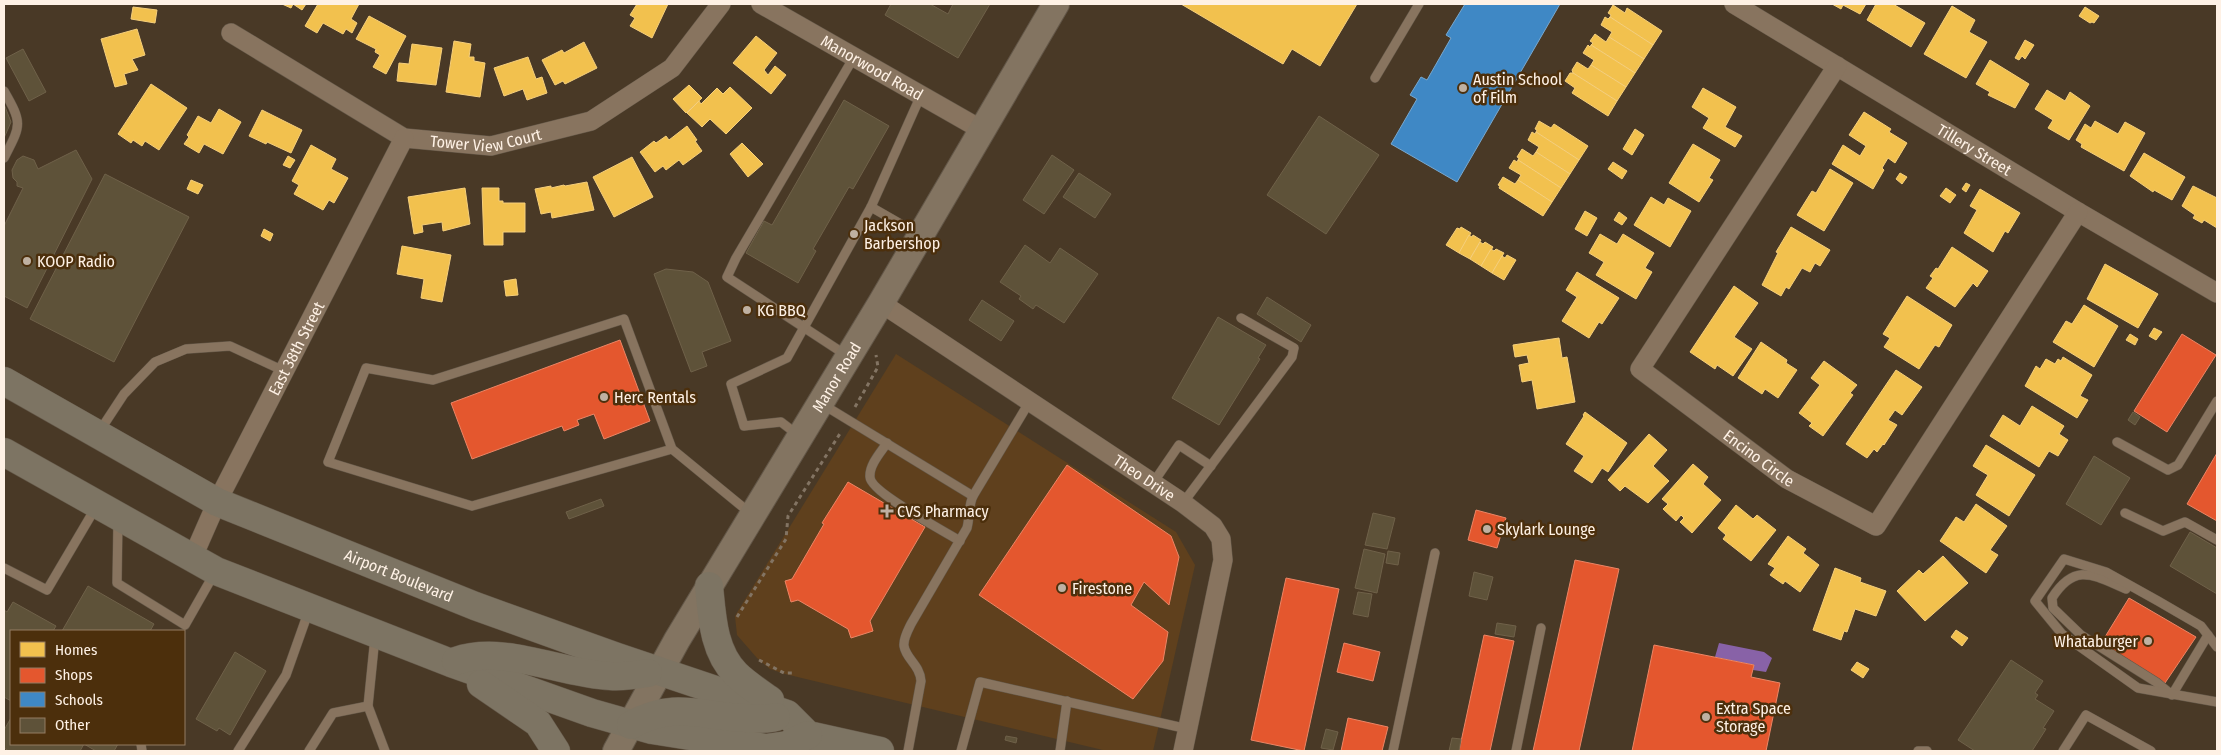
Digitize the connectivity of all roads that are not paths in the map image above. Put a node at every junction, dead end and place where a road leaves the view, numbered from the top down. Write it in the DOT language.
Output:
graph roads {
  1 [pos="720,4"];
  2 [pos="761,4"];
  3 [pos="1056,4"];
  4 [pos="1419,4"];
  5 [pos="1734,4"];
  6 [pos="231,33"];
  7 [pos="854,57"];
  8 [pos="1838,66"];
  9 [pos="1375,78"];
  10 [pos="4,92"];
  11 [pos="921,95"];
  12 [pos="982,130"];
  13 [pos="404,138"];
  14 [pos="4,158"];
  15 [pos="871,207"];
  16 [pos="2078,212"];
  17 [pos="920,235"];
  18 [pos="2217,293"];
  19 [pos="881,303"];
  20 [pos="1241,318"];
  21 [pos="803,326"];
  22 [pos="849,356"];
  23 [pos="284,371"];
  24 [pos="4,381"];
  25 [pos="1030,401"];
  26 [pos="2217,401"];
  27 [pos="820,403"];
  28 [pos="98,434"];
  29 [pos="801,436"];
  30 [pos="2117,442"];
  31 [pos="887,443"];
  32 [pos="672,449"];
  33 [pos="4,452"];
  34 [pos="1211,466"];
  35 [pos="1153,483"];
  36 [pos="973,496"];
  37 [pos="217,502"];
  38 [pos="1183,503"];
  39 [pos="107,511"];
  40 [pos="2125,513"];
  41 [pos="753,515"];
  42 [pos="960,540"];
  43 [pos="2217,540"];
  44 [pos="1435,553"];
  45 [pos="204,565"];
  46 [pos="4,568"];
  47 [pos="709,586"];
  48 [pos="2158,601"];
  49 [pos="310,607"];
  50 [pos="183,628"];
  51 [pos="1541,628"];
  52 [pos="375,632"];
  53 [pos="2208,635"];
  54 [pos="2217,647"];
  55 [pos="451,663"];
  56 [pos="660,671"];
  57 [pos="2172,695"];
  58 [pos="1067,701"];
  59 [pos="2217,702"];
  60 [pos="368,706"];
  61 [pos="788,714"];
  62 [pos="631,725"];
  63 [pos="1188,730"];
  64 [pos="823,742"];
  65 [pos="238,751"];
  66 [pos="309,751"];
  67 [pos="385,751"];
  68 [pos="556,751"];
  69 [pos="616,751"];
  70 [pos="880,751"];
  71 [pos="908,751"];
  72 [pos="961,751"];
  73 [pos="1060,751"];
  74 [pos="1183,751"];
  75 [pos="1393,751"];
  76 [pos="1516,751"];
  77 [pos="1918,751"];
  78 [pos="1928,751"];
  79 [pos="2063,751"];
  80 [pos="2151,751"];
  1 -- 13 [label="street, Tower View Court"];
  2 -- 7 [label="street, Manorwood Road"];
  3 -- 12 [label="main road, Manor Road"];
  4 -- 9 [label="lane"];
  5 -- 8 [label="street, Tillery Street"];
  6 -- 13 [label="street, Tower View Court"];
  7 -- 11 [label="street, Manorwood Road"];
  7 -- 21 [label="lane"];
  8 -- 16 [label="street, Tillery Street"];
  8 -- 16 [label="street, Encino Circle"];
  10 -- 14 [label="lane"];
  11 -- 12 [label="street, Manorwood Road"];
  11 -- 15 [label="lane"];
  12 -- 17 [label="main road, Manor Road"];
  13 -- 23 [label="street, East 38th Street"];
  15 -- 17 [label="lane"];
  15 -- 21 [label="lane"];
  16 -- 18 [label="street, Tillery Street"];
  17 -- 19 [label="main road, Manor Road"];
  19 -- 22 [label="main road, Manor Road"];
  19 -- 25 [label="street, Theo Drive"];
  20 -- 34 [label="lane"];
  21 -- 22 [label="lane"];
  21 -- 29 [label="lane"];
  22 -- 27 [label="main road, Manor Road"];
  23 -- 28 [label="lane"];
  23 -- 37 [label="street, East 38th Street"];
  24 -- 28 [label="main road, Airport Boulevard"];
  25 -- 35 [label="street, Theo Drive"];
  25 -- 36 [label="lane"];
  26 -- 30 [label="lane"];
  27 -- 29 [label="main road, Manor Road"];
  27 -- 31 [label="lane"];
  28 -- 37 [label="main road, Airport Boulevard"];
  29 -- 41 [label="main road, Manor Road"];
  31 -- 36 [label="lane"];
  31 -- 42 [label="lane"];
  32 -- 32 [label="lane"];
  32 -- 41 [label="lane"];
  33 -- 39 [label="main road"];
  34 -- 35 [label="lane"];
  34 -- 38 [label="lane"];
  35 -- 38 [label="street, Theo Drive"];
  36 -- 42 [label="lane"];
  37 -- 45 [label="street, East 38th Street"];
  37 -- 56 [label="main road, Airport Boulevard"];
  38 -- 63 [label="street, Theo Drive"];
  39 -- 45 [label="main road"];
  39 -- 46 [label="lane"];
  39 -- 50 [label="lane"];
  40 -- 43 [label="lane"];
  41 -- 47 [label="main road, Manor Road"];
  42 -- 71 [label="lane"];
  44 -- 75 [label="lane"];
  45 -- 49 [label="main road"];
  45 -- 50 [label="lane"];
  47 -- 56 [label="main road, Manor Road"];
  47 -- 61 [label="main road"];
  48 -- 53 [label="lane"];
  48 -- 57 [label="lane"];
  48 -- 57 [label="lane"];
  49 -- 52 [label="main road"];
  49 -- 65 [label="lane"];
  51 -- 76 [label="lane"];
  52 -- 55 [label="main road"];
  52 -- 60 [label="lane"];
  53 -- 54 [label="lane"];
  53 -- 57 [label="lane"];
  55 -- 56 [label="main road"];
  55 -- 62 [label="main road"];
  55 -- 68 [label="main road"];
  56 -- 61 [label="main road, Airport Boulevard"];
  56 -- 62 [label="main road, Manor Road"];
  57 -- 59 [label="lane"];
  58 -- 63 [label="lane"];
  58 -- 72 [label="lane"];
  58 -- 73 [label="lane"];
  60 -- 66 [label="lane"];
  60 -- 67 [label="lane"];
  61 -- 62 [label="main road"];
  61 -- 64 [label="main road, Airport Boulevard"];
  62 -- 64 [label="main road"];
  62 -- 69 [label="main road, Manor Road"];
  63 -- 74 [label="street, Theo Drive"];
  64 -- 70 [label="main road"];
  77 -- 78 [label="lane"];
  79 -- 80 [label="lane"];
}
